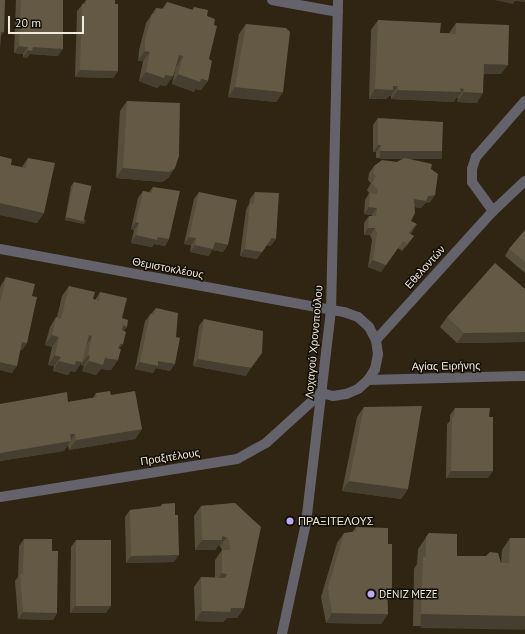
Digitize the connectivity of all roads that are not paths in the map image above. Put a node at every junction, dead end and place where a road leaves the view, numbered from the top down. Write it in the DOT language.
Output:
graph roads {
  1 [pos="272,0"];
  2 [pos="338,0"];
  3 [pos="338,12"];
  4 [pos="525,101"];
  5 [pos="525,181"];
  6 [pos="492,210"];
  7 [pos="0,249"];
  8 [pos="331,311"];
  9 [pos="376,340"];
  10 [pos="525,376"];
  11 [pos="368,380"];
  12 [pos="321,393"];
  13 [pos="0,497"];
  14 [pos="282,634"];
  1 -- 3 [label="street"];
  2 -- 3 [label="street, Λοχαγού Χρονοπούλου"];
  3 -- 8 [label="street, Λοχαγού Χρονοπούλου"];
  4 -- 6 [label="street"];
  5 -- 6 [label="street, Εθελοντών"];
  6 -- 9 [label="street, Εθελοντών"];
  7 -- 8 [label="street, Θεμιστοκλέους"];
  8 -- 9 [label="street, Θεμιστοκλέους"];
  8 -- 12 [label="street, Λοχαγού Χρονοπούλου"];
  9 -- 11 [label="street"];
  10 -- 11 [label="street, Αγίας Ειρήνης"];
  11 -- 12 [label="street"];
  12 -- 13 [label="street, Πραξιτέλους"];
  12 -- 14 [label="street, Λοχαγού Χρονοπούλου"];
}
